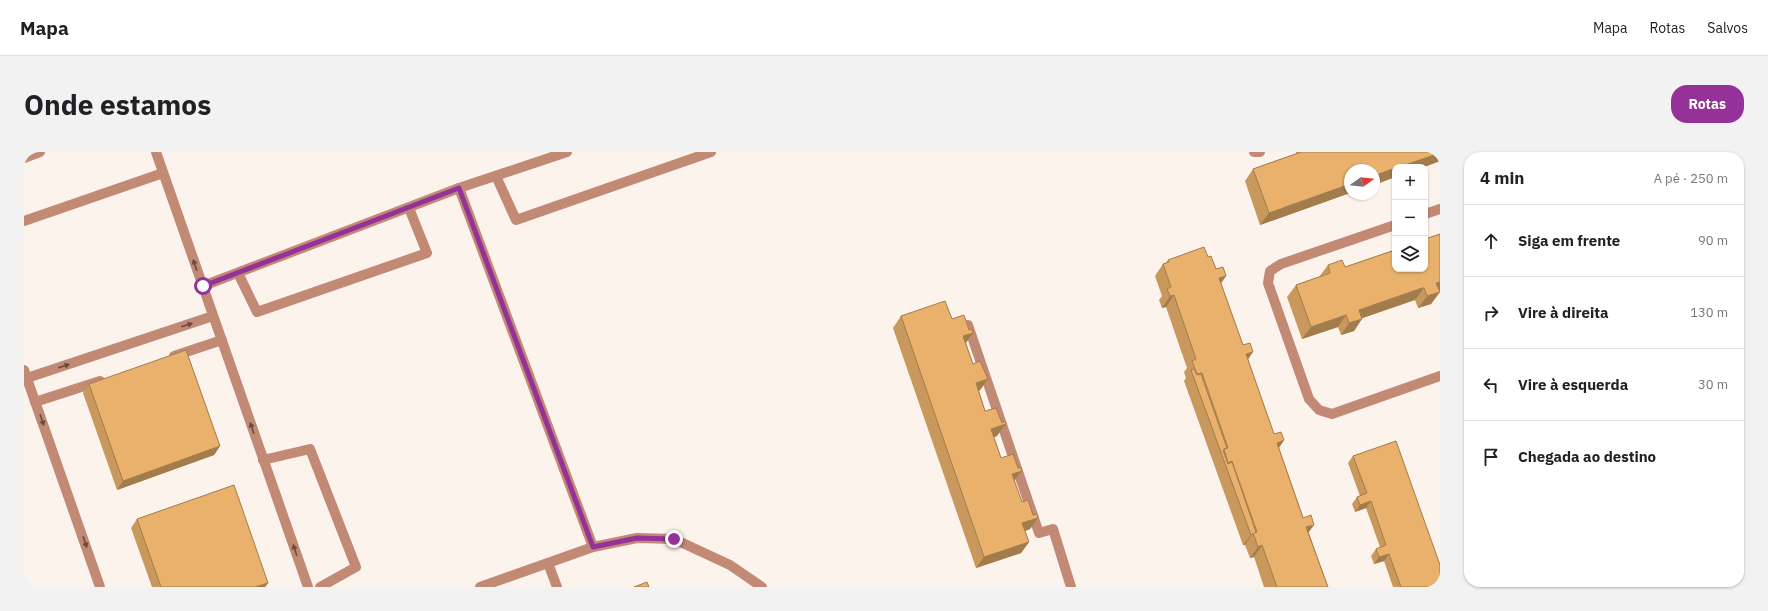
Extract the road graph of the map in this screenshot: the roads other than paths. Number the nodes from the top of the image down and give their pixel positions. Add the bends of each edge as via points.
1 (40, 152) edge
2 (156, 152) edge
3 (567, 152) edge
4 (711, 152) edge
5 (1254, 152) edge
6 (1260, 152) edge
7 (24, 158) edge
8 (163, 173) junction
9 (496, 176) junction
10 (459, 188) junction
11 (409, 208) junction
12 (1440, 209) edge
13 (1428, 213) edge
14 (24, 221) edge
15 (1392, 226) edge
16 (238, 273) junction
17 (203, 286) junction
18 (213, 316) junction
19 (968, 325) edge
20 (222, 340) junction
21 (162, 360) edge
22 (25, 374) edge
23 (1440, 376) edge
24 (110, 378) edge
25 (36, 402) junction
26 (263, 460) junction
27 (593, 547) junction
28 (548, 563) junction
29 (100, 587) edge
30 (308, 587) edge
31 (320, 587) edge
32 (480, 587) edge
33 (557, 587) edge
34 (762, 587) edge
35 (1071, 587) edge

1 - 7 street
2 - 8 street
3 - 9 street
4 - 9 street via 516,220
5 - 6 street
8 - 14 street
17 -> 8 street
9 - 10 street
10 - 11 street
10 - 27 street
11 - 16 street
11 - 16 street via 427,253 257,312
12 - 13 street
15 - 23 street via 1281,264 1270,271 1268,283 1309,399 1319,410 1332,414
16 - 17 street
17 - 18 street
18 - 20 street
22 -> 18 street
19 - 35 street via 1039,533 1053,529
20 - 21 street
26 -> 20 street
22 - 25 street
24 - 25 street
25 -> 29 street
30 -> 26 street
26 - 31 street via 310,449 356,567
27 - 28 street
27 - 34 street via 637,538 674,539 730,565
28 - 32 street
28 - 33 street

